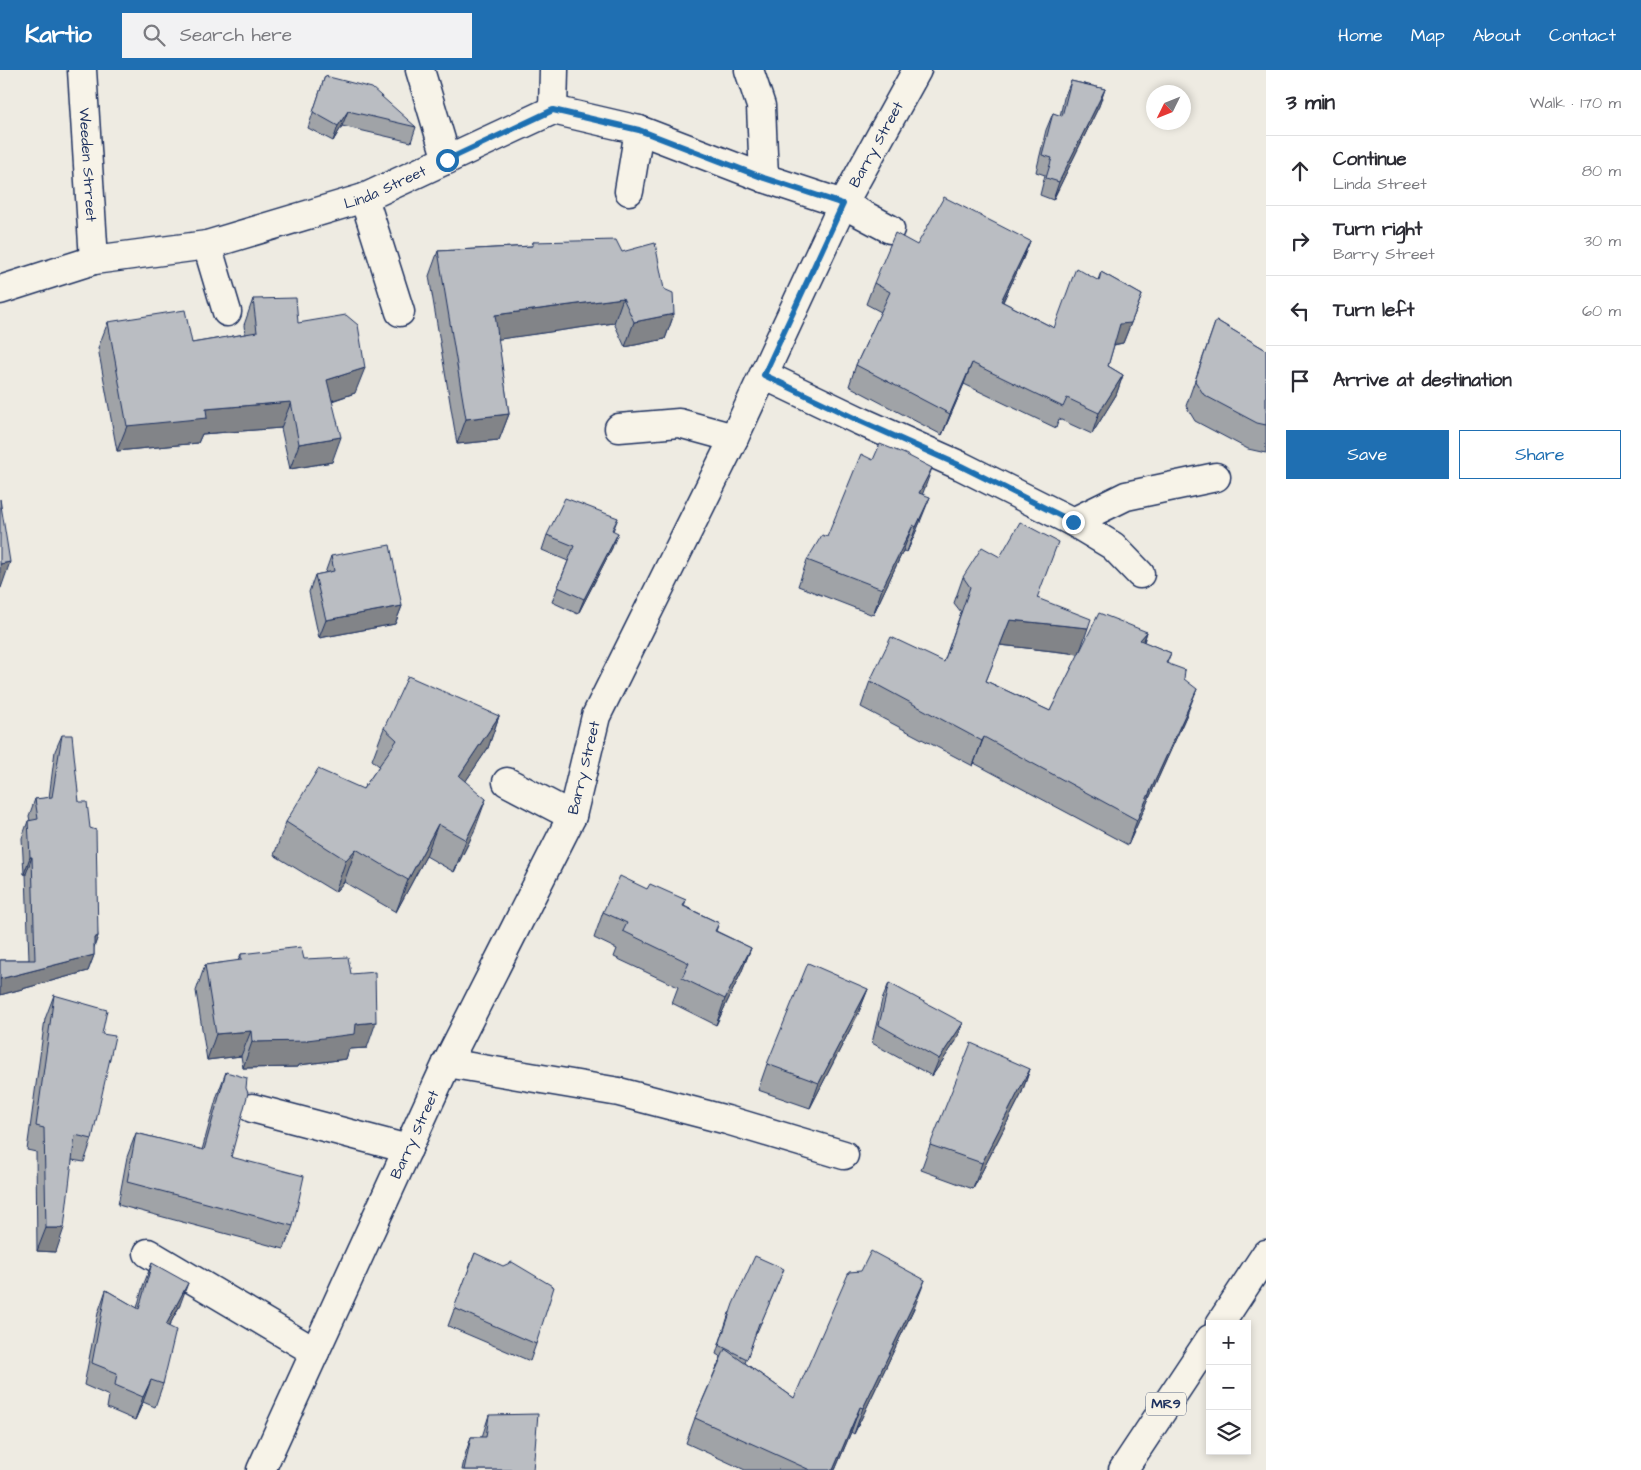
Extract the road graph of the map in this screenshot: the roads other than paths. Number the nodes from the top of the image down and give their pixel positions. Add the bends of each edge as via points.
1 (82, 70) edge
2 (420, 70) edge
3 (554, 70) edge
4 (749, 70) edge
5 (917, 70) edge
6 (553, 110) junction
7 (639, 130) junction
8 (447, 160) junction
9 (764, 178) junction
10 (629, 191) dead end
11 (364, 198) junction
12 (843, 204) junction
13 (890, 229) dead end
14 (207, 245) junction
15 (94, 260) junction
16 (0, 290) edge
17 (227, 312) dead end
18 (400, 312) dead end
19 (764, 375) junction
20 (619, 428) dead end
21 (734, 438) junction
22 (1216, 477) dead end
23 (1073, 522) junction
24 (1140, 574) dead end
25 (506, 782) dead end
26 (572, 816) junction
27 (447, 1063) junction
28 (252, 1108) dead end
29 (408, 1149) junction
30 (844, 1154) dead end
31 (148, 1253) dead end
32 (1266, 1254) edge
33 (1223, 1320) edge
34 (1206, 1345) edge
35 (315, 1352) junction
36 (261, 1470) edge
37 (1123, 1470) edge

1 - 15 street, Weeden Strreet
2 - 8 street
3 - 6 street
4 - 9 street via 761,106
5 - 12 street, Barry Street
6 - 7 street
6 - 8 street, Linda Street
7 - 9 street
7 - 10 street
8 - 11 street, Linda Street
9 - 12 street
11 - 14 street, Linda Street
11 - 18 street
12 - 13 street
12 - 19 street, Barry Street
14 - 15 street, Linda Street
14 - 17 street
15 - 16 street, Linda Street
19 - 21 street, Barry Street
19 - 23 street
20 - 21 street via 679,423
21 - 26 street, Barry Street via 596,716
22 - 23 street via 1126,496
23 - 24 street via 1113,546
25 - 26 street
26 - 27 street, Barry Street
27 - 29 street, Barry Street
27 - 30 street via 619,1092
28 - 29 street
29 - 35 street, Barry Street
31 - 35 street
32 - 33 street
34 - 37 street, MR9
35 - 36 street, Barry Street

